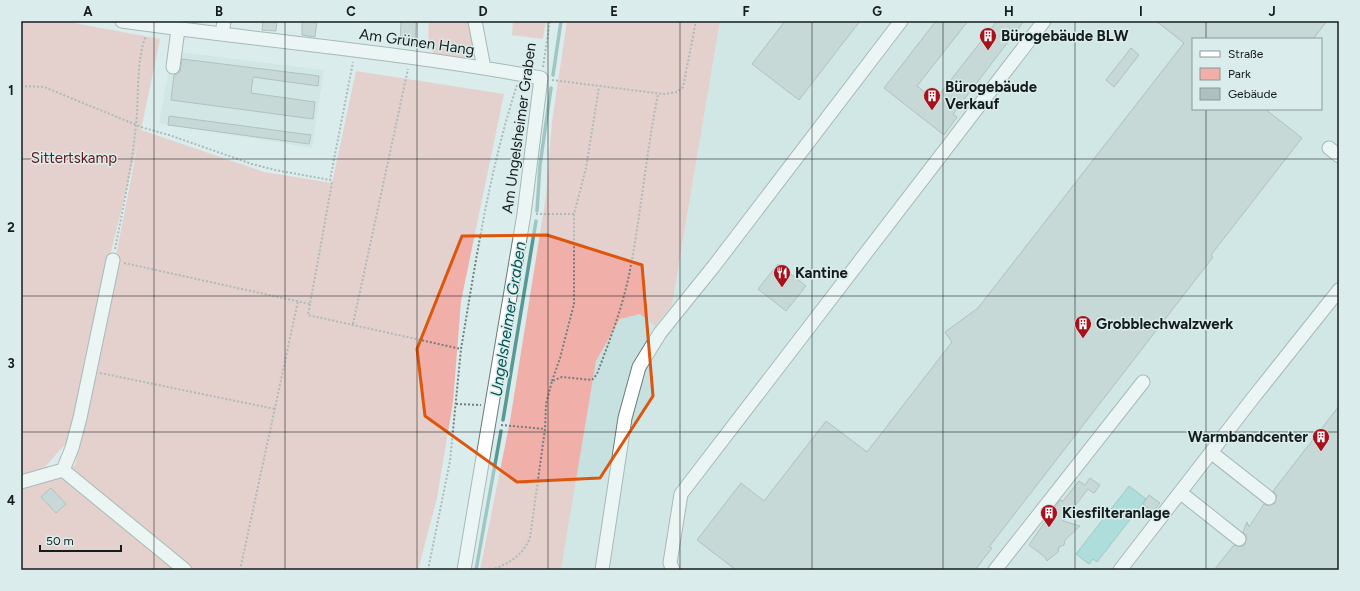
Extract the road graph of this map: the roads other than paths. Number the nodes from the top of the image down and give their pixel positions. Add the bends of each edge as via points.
1 (122, 21) edge
2 (224, 21) edge
3 (475, 21) edge
4 (901, 21) edge
5 (1044, 21) edge
6 (152, 23) edge
7 (178, 29) junction
8 (222, 34) junction
9 (173, 67) dead end
10 (484, 68) junction
11 (541, 78) joint
12 (113, 260) road end
13 (1339, 290) edge
14 (1143, 382) dead end
15 (1212, 453) junction
16 (63, 470) junction
17 (21, 482) edge
18 (1181, 493) junction
19 (1269, 498) dead end
20 (1239, 539) dead end
21 (185, 570) edge
22 (464, 570) edge
23 (602, 570) edge
24 (673, 570) edge
25 (994, 570) edge
26 (1120, 570) edge

1 - 6 street, Am Grünen Hang
2 - 8 street
3 - 10 street
4 - 23 street via 660,333 639,367 625,418
5 - 24 street via 681,494 670,563
6 - 7 street, Am Grünen Hang
7 - 8 street, Am Grünen Hang
7 - 9 street
8 - 10 street, Am Grünen Hang
10 - 11 street, Am Grünen Hang
11 - 22 street, Am Ungelsheimer Graben via 524,214
12 - 16 street via 72,448
13 - 15 street
14 - 25 street
15 - 18 street
15 - 19 street
16 - 17 street
16 - 21 street
18 - 20 street
18 - 26 street

